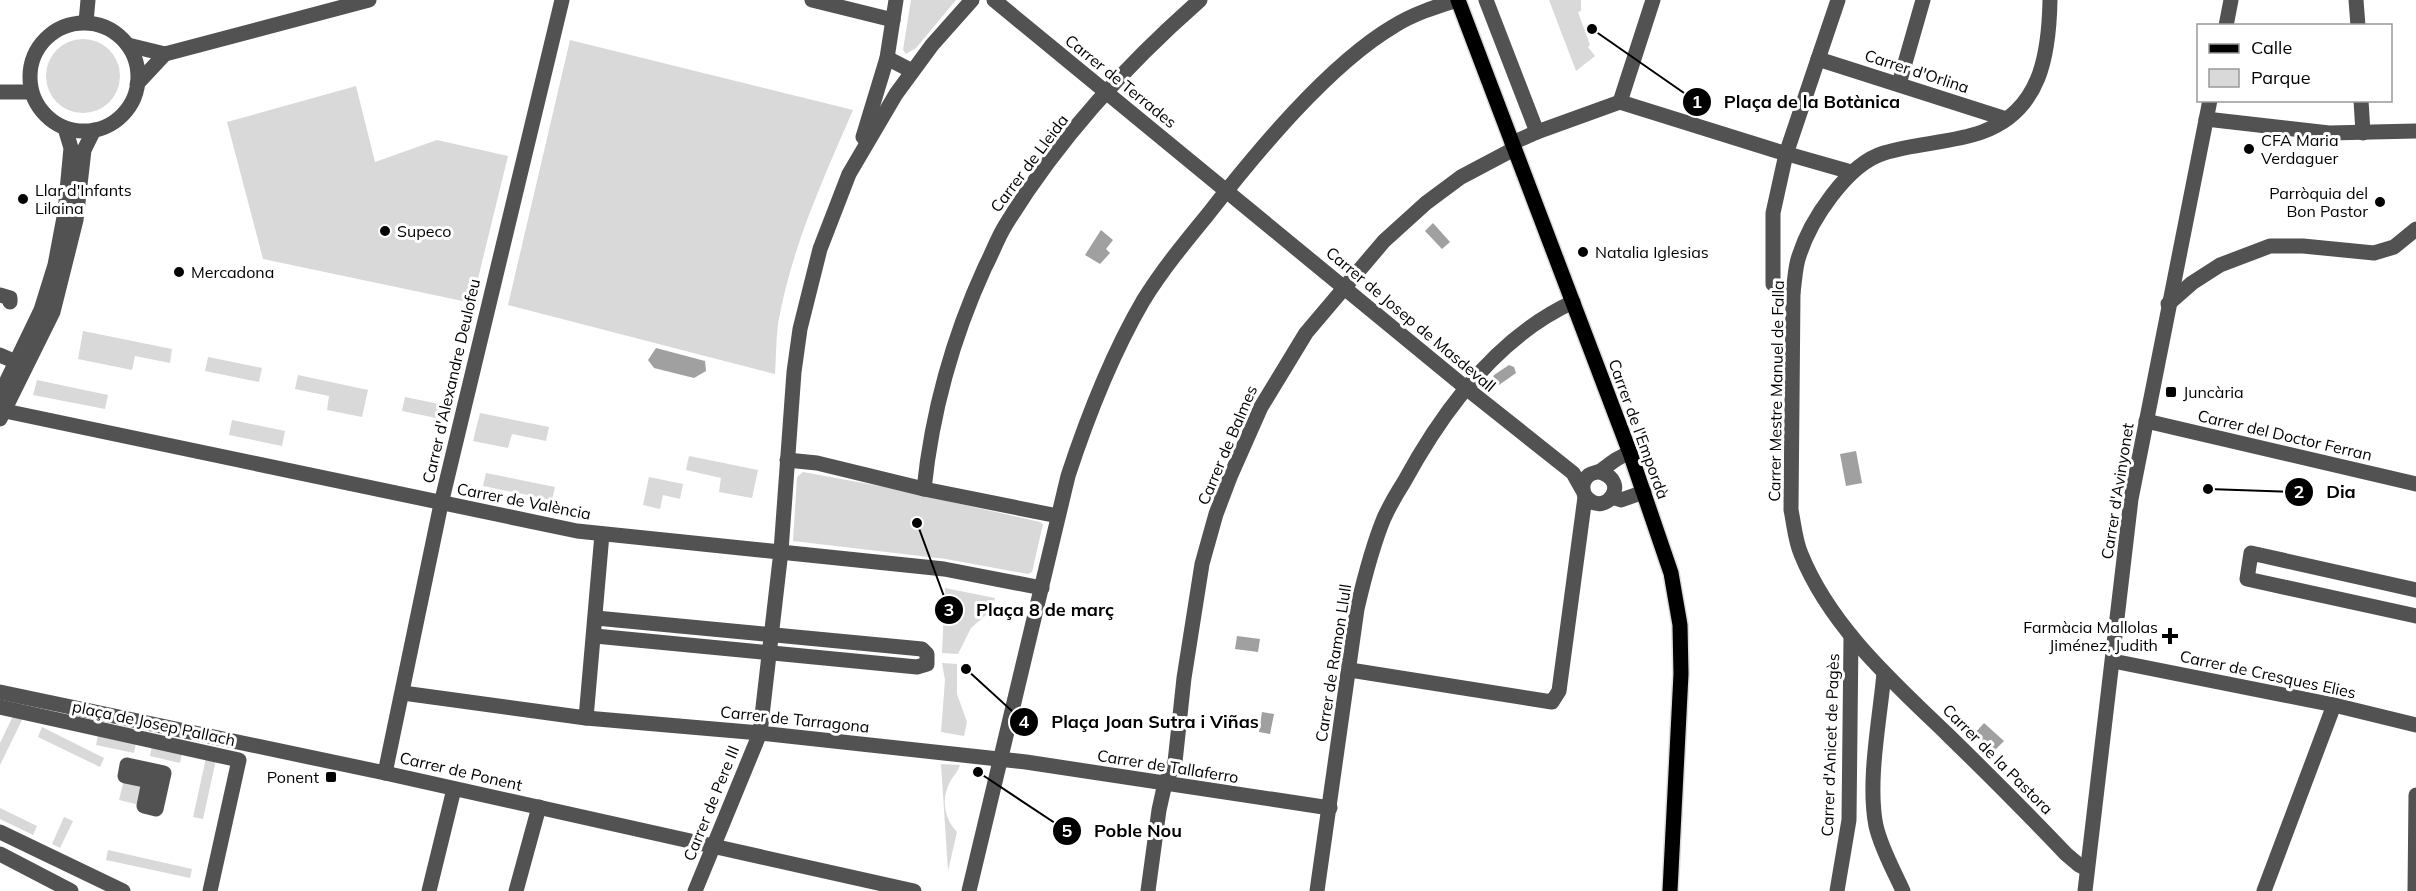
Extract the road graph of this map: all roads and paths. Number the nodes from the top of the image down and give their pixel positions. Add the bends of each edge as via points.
1 (88, 0) edge
2 (369, 0) edge
3 (562, 0) edge
4 (812, 0) edge
5 (896, 0) edge
6 (972, 0) edge
7 (994, 0) edge
8 (1200, 0) edge
9 (1457, 0) edge
10 (1486, 0) edge
11 (1653, 0) edge
12 (1838, 0) edge
13 (1923, 0) edge
14 (2050, 0) edge
15 (2231, 0) edge
16 (2356, 0) edge
17 (1434, 3) edge
18 (893, 20) junction
19 (87, 22) junction
20 (2226, 24) edge
21 (2358, 24) edge
22 (128, 45) junction
23 (165, 54) junction
24 (886, 58) junction
25 (1818, 59) junction
26 (912, 71) junction
27 (138, 84) junction
28 (1899, 84) junction
29 (0, 92) edge
30 (31, 92) junction
31 (1107, 93) junction
32 (1620, 102) junction
33 (2210, 102) edge
34 (2361, 102) edge
35 (2006, 119) junction
36 (2206, 119) junction
37 (65, 128) junction
38 (94, 130) junction
39 (2416, 131) edge
40 (1537, 132) junction
41 (2362, 133) junction
42 (1513, 146) junction
43 (1786, 154) junction
44 (1851, 172) junction
45 (849, 174) junction
46 (1227, 190) junction
47 (2416, 229) edge
48 (1344, 286) junction
49 (1793, 292) junction
50 (1573, 302) junction
51 (2168, 304) junction
52 (0, 355) edge
53 (16, 362) junction
54 (1466, 388) junction
55 (0, 395) edge
56 (2, 415) edge
57 (2146, 421) junction
58 (1630, 453) junction
59 (787, 460) junction
60 (1573, 473) junction
61 (1595, 473) junction
62 (2416, 484) edge
63 (924, 489) junction
64 (1644, 492) junction
65 (1586, 496) junction
66 (1612, 497) junction
67 (441, 504) junction
68 (1058, 516) junction
69 (602, 534) junction
70 (781, 551) junction
71 (1042, 588) junction
72 (2416, 590) edge
73 (2416, 616) edge
74 (596, 618) junction
75 (595, 636) junction
76 (772, 636) junction
77 (1851, 636) junction
78 (770, 653) junction
79 (2113, 661) junction
80 (1350, 670) junction
81 (1884, 673) junction
82 (0, 692) edge
83 (403, 693) junction
84 (2334, 705) junction
85 (0, 707) edge
86 (586, 718) junction
87 (2416, 725) edge
88 (760, 733) junction
89 (1000, 760) junction
90 (385, 772) junction
91 (1165, 783) junction
92 (454, 789) junction
93 (2416, 795) edge
94 (539, 807) junction
95 (1330, 808) junction
96 (0, 832) edge
97 (713, 846) junction
98 (0, 854) edge
99 (2088, 869) junction
100 (868, 886) edge
101 (62, 889) edge
102 (123, 891) edge
103 (210, 891) edge
104 (429, 891) edge
105 (516, 891) edge
106 (695, 891) edge
107 (914, 891) edge
108 (969, 891) edge
109 (1148, 891) edge
110 (1317, 891) edge
111 (1670, 891) edge
112 (1837, 891) edge
113 (1903, 891) edge
114 (2085, 891) edge
115 (2264, 891) edge
116 (2415, 891) edge

1 - 19 street
2 - 23 street
3 - 67 street, Carrer d'Alexandre Deulofeu
4 - 18 street
5 - 18 street
6 - 26 street
7 - 31 street, Carrer de Terrades
8 - 31 street, Carrer de Lleida
9 - 17 street
9 - 42 main road, Carrer de l'Empordà
10 - 40 street
11 - 32 street
12 - 25 street
13 - 28 street
14 - 35 street, Carrer Mestre Manuel de Falla via 2043,69 2030,97
15 - 20 street
16 - 21 street
17 - 46 street via 1359,51 1321,86
18 - 24 street
19 - 22 street via 110,29
19 - 30 street via 66,25 48,35 35,51 30,71
22 - 23 street
22 - 27 street via 136,61
23 - 27 street
24 - 26 street
24 - 45 street
25 - 28 street, Carrer d'Orlina
25 - 43 street
26 - 45 street
27 - 38 street via 121,117
28 - 35 street, Carrer d'Orlina
29 - 30 street
30 - 37 street via 50,120
31 - 46 street, Carrer de Terrades
31 - 63 street, Carrer de Lleida via 1047,164 1004,228 968,305 942,385
32 - 40 street, Carrer de Balmes
32 - 43 street
33 - 36 street, Carrer d'Avinyonet
34 - 41 street
35 - 44 street, Carrer Mestre Manuel de Falla via 1983,132 1882,153
36 - 41 street
36 - 51 street, Carrer d'Avinyonet
37 - 38 street
37 - 53 street via 71,148 55,265 41,310
38 - 56 street via 84,150 76,220 53,312
39 - 41 street
40 - 42 street, Carrer de Balmes
42 - 48 street, Carrer de Balmes via 1426,203 1384,241
42 - 50 main road, Carrer de l'Empordà
43 - 44 street
43 - 49 street via 1773,213 1773,284
44 - 49 street, Carrer Mestre Manuel de Falla via 1813,223 1798,257
45 - 59 street, Carrer de Pere III via 820,249 800,329
46 - 48 street, Carrer de Josep de Masdevall
46 - 68 street via 1144,299 1115,353 1087,417
47 - 51 street via 2394,247 2374,253 2270,246 2220,265
48 - 54 street, Carrer de Josep de Masdevall
48 - 91 street, Carrer de Balmes via 1306,333 1272,386 1220,505 1202,564 1175,762
49 - 77 street, Carrer Mestre Manuel de Falla via 1791,510 1795,534 1808,569
50 - 54 street, Carrer de Ramon Llull via 1547,314
50 - 58 main road, Carrer de l'Empordà
51 - 57 street, Carrer d'Avinyonet
52 - 53 street
53 - 55 street
54 - 60 street, Carrer de Josep de Masdevall
54 - 80 street, Carrer de Ramon Llull via 1415,461 1385,517 1357,609
56 - 67 street, Carrer de València
57 - 62 street, Carrer del Doctor Ferran
57 - 79 street, Carrer d'Avinyonet via 2132,499
58 - 61 street via 1615,458
58 - 64 main road, Carrer de l'Empordà
59 - 63 street via 817,463
59 - 70 street, Carrer de Pere III
60 - 61 street
60 - 65 street
61 - 65 street via 1585,480
61 - 66 street via 1608,474 1613,481
63 - 68 street
64 - 66 street via 1621,500
64 - 111 main road, Carrer de l'Empordà via 1671,573 1680,624
65 - 66 street via 1599,504
65 - 80 street via 1559,691 1552,702
67 - 69 street, Carrer de València
67 - 83 street, Carrer d'Alexandre Deulofeu
68 - 71 street
69 - 70 street, Carrer de València
69 - 74 street
70 - 71 street, Carrer de València via 944,569
70 - 76 street, Carrer de Pere III
71 - 89 street
72 - 73 street via 2251,553 2247,579
74 - 75 street
74 - 76 street
75 - 78 street
75 - 86 street
76 - 78 street, Carrer de Pere III
76 - 78 street via 922,649 927,654 927,664 917,667
77 - 81 street, Carrer Mestre Manuel de Falla
77 - 112 street, Carrer d'Anicet de Pagès via 1849,820
78 - 88 street, Carrer de Pere III
79 - 84 street, Carrer de Cresques Elies
79 - 99 street, Carrer d'Avinyonet
80 - 95 street, Carrer de Ramon Llull
81 - 99 street, Carrer de la Pastora via 2066,854
81 - 113 street via 1873,808 1877,829
82 - 90 street, Carrer de Ponent
83 - 86 street, Carrer de Tarragona
83 - 90 street, Carrer d'Alexandre Deulofeu
84 - 87 street, Carrer de Cresques Elies
84 - 115 street
85 - 103 street, plaça de Josep Pallach via 239,760
86 - 88 street, Carrer de Tarragona
88 - 89 street, Carrer de Tarragona
88 - 97 street, Carrer de Pere III
89 - 91 street, Carrer de Tallaferro
89 - 108 street
90 - 92 street, Carrer de Ponent
91 - 95 street, Carrer de Tallaferro
91 - 109 street, Carrer de Balmes
92 - 94 street, Carrer de Ponent
92 - 104 street
93 - 116 street
94 - 97 street, Carrer de Ponent
94 - 105 street
95 - 110 street, Carrer de Ramon Llull
96 - 102 street
97 - 100 street, Carrer de Ponent
97 - 106 street, Carrer de Pere III
98 - 101 street
99 - 114 street, Carrer d'Avinyonet
100 - 107 street, Carrer de Ponent

